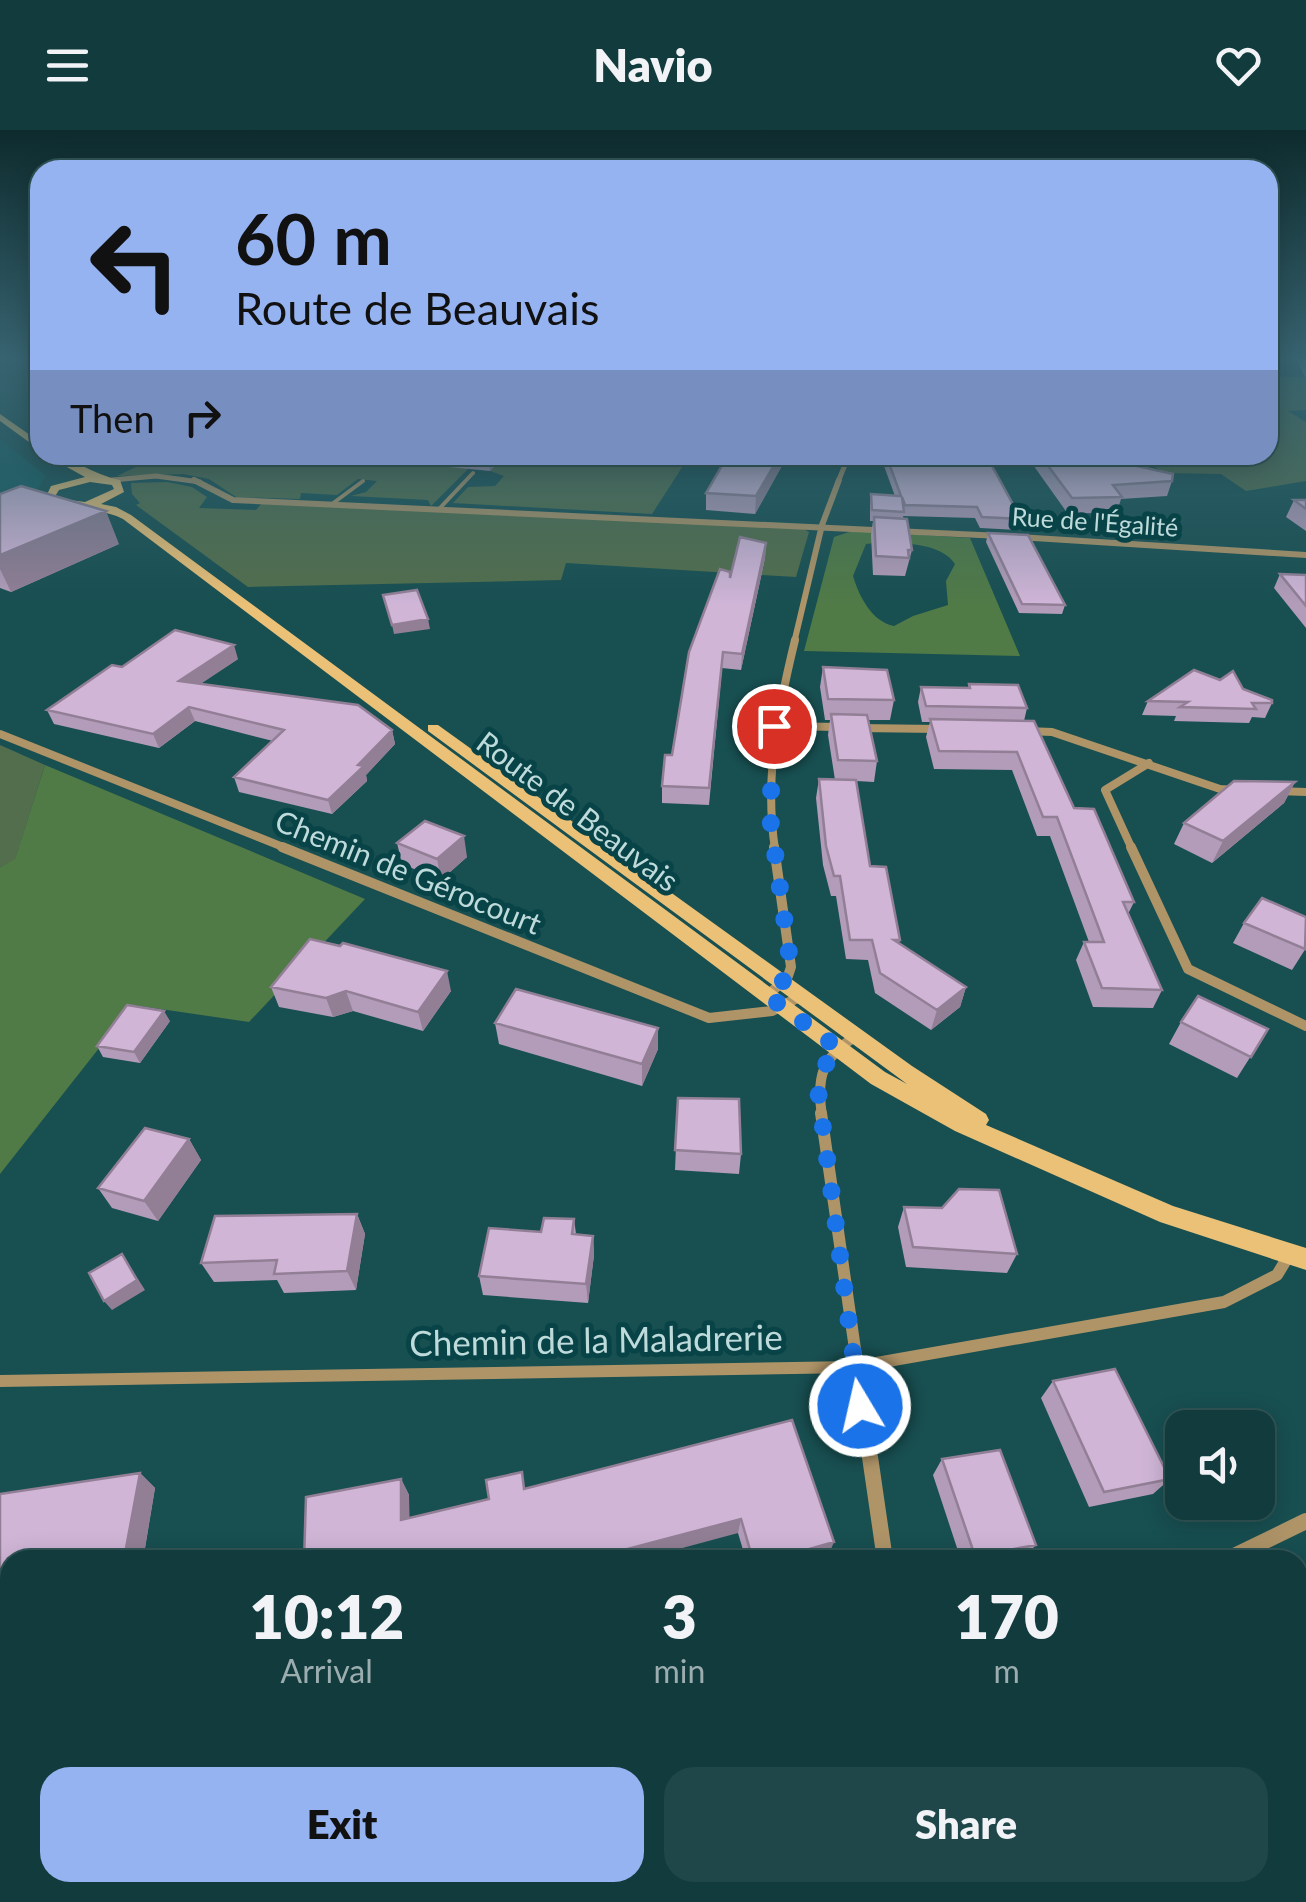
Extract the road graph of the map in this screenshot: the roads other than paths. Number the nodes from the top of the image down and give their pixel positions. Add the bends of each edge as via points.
1 (59, 465) edge
2 (69, 465) edge
3 (844, 465) edge
4 (473, 473) dead end
5 (96, 479) junction
6 (364, 481) dead end
7 (115, 486) junction
8 (53, 489) junction
9 (36, 496) edge
10 (81, 504) junction
11 (332, 504) junction
12 (62, 505) junction
13 (42, 506) edge
14 (438, 510) junction
15 (822, 524) junction
16 (1306, 555) edge
17 (774, 726) junction
18 (950, 730) edge
19 (1010, 731) edge
20 (0, 734) edge
21 (1148, 763) junction
22 (1254, 790) edge
23 (1272, 791) edge
24 (1306, 792) edge
25 (782, 982) junction
26 (801, 996) junction
27 (775, 1001) junction
28 (1306, 1026) edge
29 (856, 1036) junction
30 (838, 1048) junction
31 (1043, 1161) junction
32 (1298, 1257) edge
33 (854, 1367) junction
34 (0, 1381) edge
35 (1306, 1521) edge
36 (883, 1550) edge
37 (1247, 1550) edge

1 - 8 main road
2 - 5 main road
3 - 15 street
4 - 14 lane
5 - 7 main road
5 - 8 main road
6 - 11 lane
7 - 10 main road
7 - 11 street, Rue de l'Égalité via 173,477 206,483 226,498
7 - 25 main road, Route de Beauvais via 172,538
8 - 9 street
8 - 12 main road via 48,499
10 - 12 main road
10 - 27 main road, Route de Beauvais via 126,517
11 - 14 street, Rue de l'Égalité
12 - 13 street
14 - 15 street, Rue de l'Égalité
15 - 16 street, Rue de l'Égalité
15 - 17 street
17 - 18 street
17 - 25 street via 770,817 791,949
19 - 21 street via 1052,732
20 - 27 street, Chemin de Gérocourt via 708,1018
21 - 22 street via 1220,789
21 - 28 street via 1105,790 1188,969
23 - 24 street
25 - 26 main road, Route de Beauvais
25 - 27 street
26 - 27 street, Chemin de Gérocourt
26 - 29 main road, Route de Beauvais
27 - 30 main road, Route de Beauvais
29 - 30 street
29 - 31 main road, Route de Beauvais
30 - 31 main road, Route de Beauvais via 916,1100
30 - 33 street via 830,1052 818,1090
31 - 32 main road, Route de Beauvais via 1168,1215
32 - 33 street, Chemin de la Maladrerie via 1224,1302
33 - 34 street, Chemin de la Maladrerie
33 - 36 street
35 - 37 street

